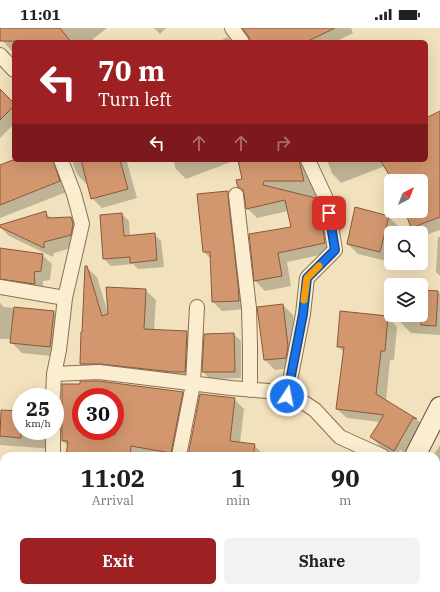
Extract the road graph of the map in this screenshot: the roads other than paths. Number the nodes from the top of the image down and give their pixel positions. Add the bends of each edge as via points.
1 (232, 28) edge
2 (241, 40) edge
3 (0, 55) edge
4 (12, 68) edge
5 (62, 162) edge
6 (309, 162) edge
7 (236, 195) dead end
8 (0, 287) edge
9 (65, 298) junction
10 (197, 307) dead end
11 (54, 374) junction
12 (193, 384) junction
13 (53, 388) edge
14 (250, 390) junction
15 (287, 396) junction
16 (440, 407) edge
17 (53, 440) edge
18 (53, 452) edge
19 (180, 452) edge
20 (373, 452) edge
21 (417, 452) edge

1 - 2 street
3 - 4 street
5 - 9 street via 82,224
6 - 15 street via 327,201 335,250 307,278 303,314
7 - 14 street via 249,308
8 - 9 street
9 - 11 street
10 - 12 street
11 - 12 street via 99,372
11 - 13 street
12 - 14 street
12 - 19 street
14 - 15 street
15 - 20 street via 296,398 315,410 340,437
16 - 21 street
17 - 18 street

